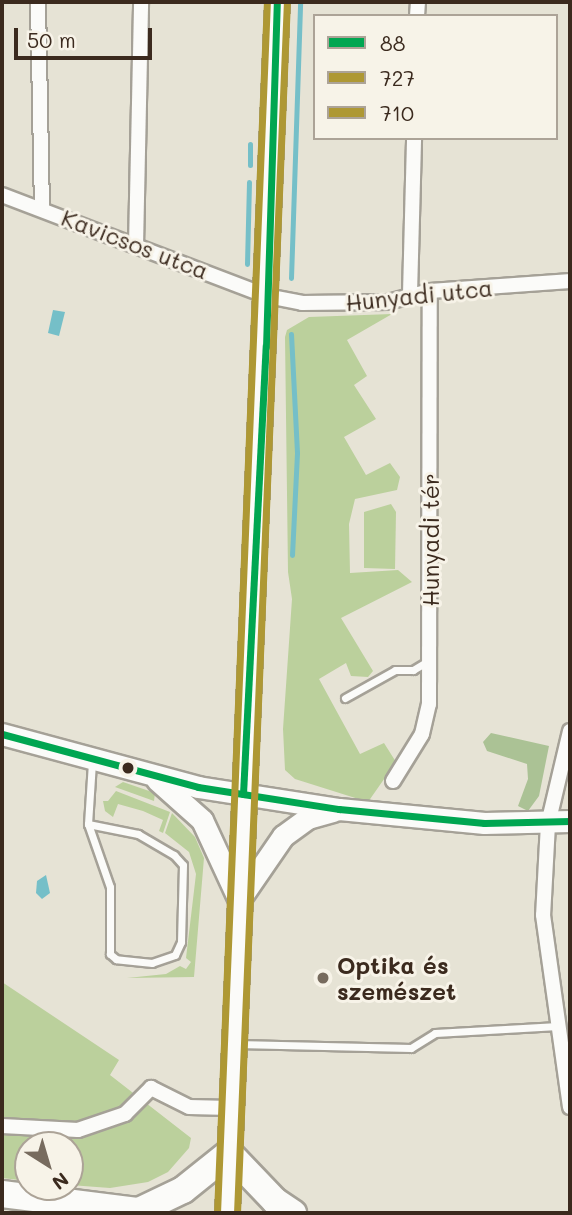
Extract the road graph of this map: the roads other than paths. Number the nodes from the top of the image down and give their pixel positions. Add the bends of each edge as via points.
1 (38, 2) edge
2 (141, 2) edge
3 (277, 2) edge
4 (414, 140) edge
5 (2, 195) edge
6 (42, 208) junction
7 (136, 246) junction
8 (570, 281) edge
9 (429, 291) junction
10 (410, 295) junction
11 (267, 296) junction
12 (429, 661) junction
13 (345, 698) dead end
14 (570, 731) edge
15 (2, 733) edge
16 (93, 758) junction
17 (150, 774) junction
18 (393, 781) dead end
19 (243, 794) junction
20 (339, 809) junction
21 (570, 821) edge
22 (88, 824) junction
23 (548, 824) junction
24 (239, 900) junction
25 (558, 1026) junction
26 (233, 1044) junction
27 (570, 1107) edge
28 (231, 1108) junction
29 (2, 1126) edge
30 (229, 1153) junction
31 (2, 1194) edge
32 (148, 1211) edge
33 (227, 1213) edge
34 (293, 1213) edge

1 - 6 street
2 - 7 street
3 - 11 main road
4 - 10 street
5 - 6 street, Kavicsos utca
6 - 7 street, Kavicsos utca
7 - 11 street, Kavicsos utca
8 - 9 street, Hunyadi utca
9 - 10 street, Hunyadi utca
9 - 12 street, Hunyadi tér
10 - 11 street, Hunyadi utca via 367,304 302,303
11 - 19 main road
12 - 13 lane via 413,670 395,670
12 - 18 street, Hunyadi tér via 429,704 422,734
14 - 23 street
15 - 16 main road
16 - 17 main road
16 - 22 lane
17 - 19 main road
17 - 24 main road via 202,820
19 - 20 main road
19 - 24 main road
20 - 23 main road via 484,823
20 - 24 main road via 308,818 283,836
21 - 23 main road
22 - 22 lane via 110,887 110,954 116,959 152,963 175,955 181,942 183,865 138,834
23 - 25 street via 543,915
24 - 26 main road
25 - 26 lane via 435,1033 411,1048
25 - 27 street
26 - 28 main road
28 - 29 street via 189,1107 151,1088 125,1114 78,1130
28 - 30 main road
30 - 32 highway
30 - 33 main road
30 - 34 highway via 275,1201
31 - 32 highway

